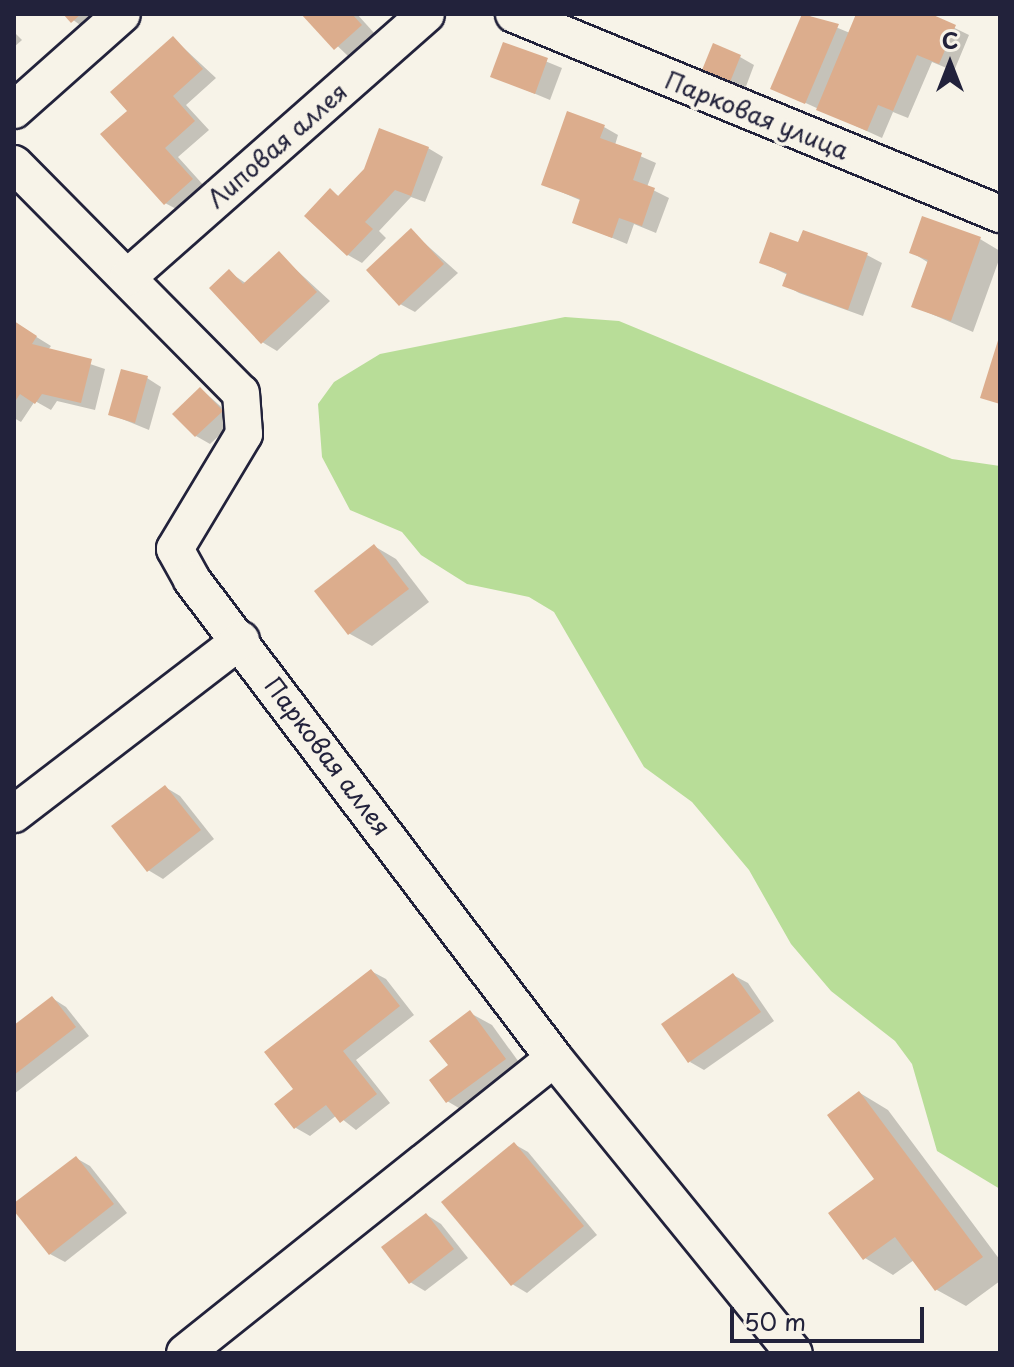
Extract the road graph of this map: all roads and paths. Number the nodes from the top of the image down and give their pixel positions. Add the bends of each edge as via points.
1 (122, 14) edge
2 (426, 14) edge
3 (514, 14) edge
4 (14, 110) edge
5 (14, 164) edge
6 (1000, 214) edge
7 (128, 277) junction
8 (241, 640) junction
9 (14, 814) edge
10 (554, 1058) junction
11 (185, 1353) edge
12 (794, 1353) edge

1 - 4 street
2 - 7 street, Липовая аллея
3 - 6 street, Парковая улица
5 - 7 street, Парковая аллея
7 - 8 street, Парковая аллея via 241,393 244,434 175,549 192,580
8 - 9 street
8 - 10 street, Парковая аллея
10 - 11 street
10 - 12 street, Парковая аллея

